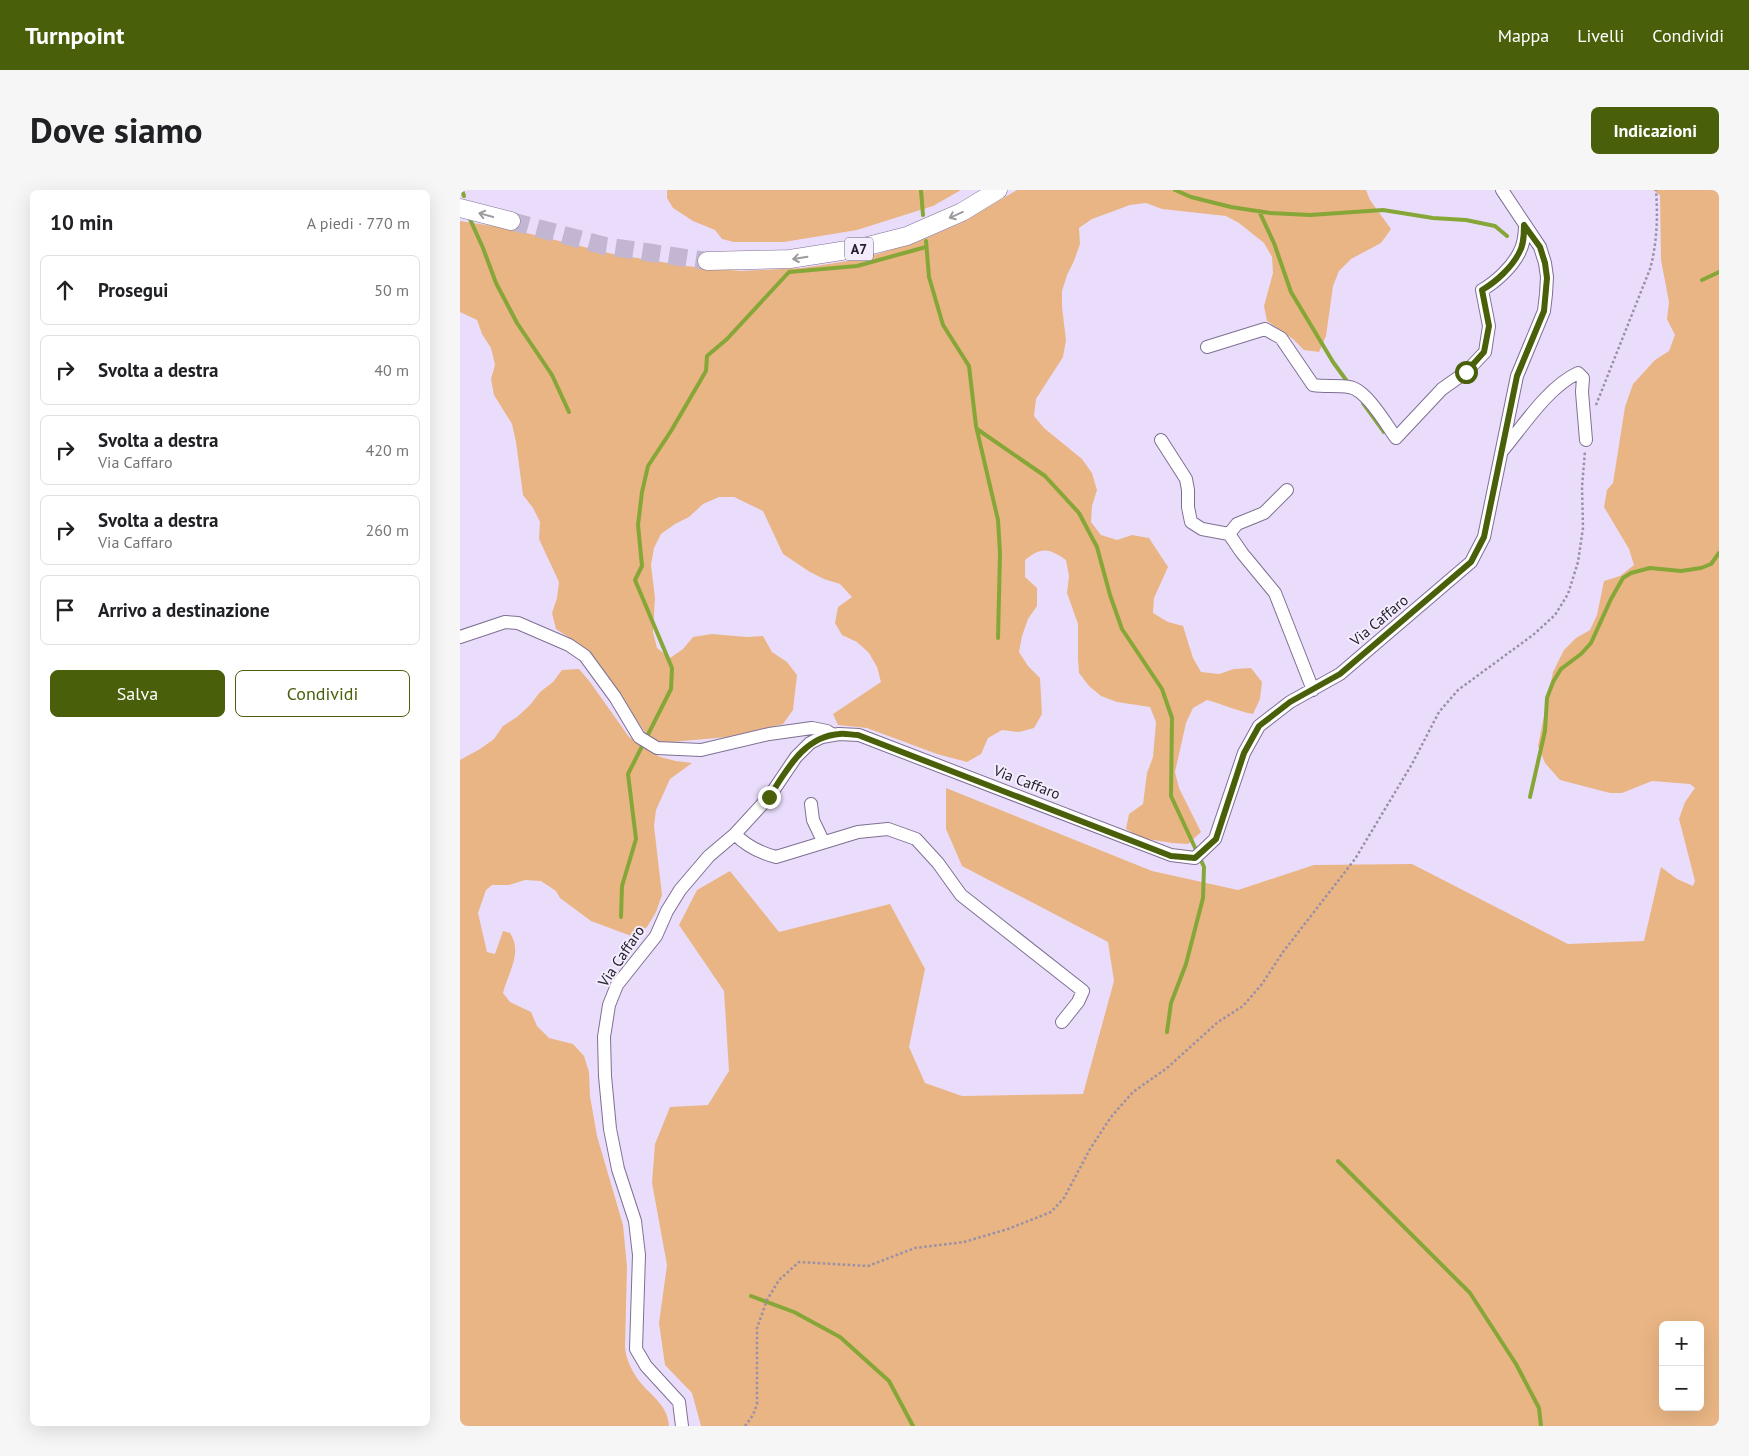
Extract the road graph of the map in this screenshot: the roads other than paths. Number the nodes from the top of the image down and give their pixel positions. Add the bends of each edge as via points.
1 (998, 190) edge
2 (1502, 190) edge
3 (460, 208) edge
4 (511, 221) tunnel mouth
5 (1524, 225) junction
6 (707, 261) tunnel mouth
7 (1207, 347) dead end
8 (1161, 440) dead end
9 (1586, 440) road end
10 (1501, 452) junction
11 (1287, 490) dead end
12 (1229, 534) junction
13 (460, 637) edge
14 (1313, 690) junction
15 (832, 735) junction
16 (811, 804) dead end
17 (735, 834) junction
18 (823, 841) junction
19 (1062, 1022) dead end
20 (682, 1426) edge

1 -> 6 highway, A7 via 962,212 914,232 860,248 790,259
2 - 5 street, Via Caffaro
4 -> 3 highway
5 - 7 street via 1519,253 1495,283 1482,290 1489,326 1484,352 1466,372 1442,389 1396,438 1366,397 1351,387 1313,385 1281,338 1265,329
5 - 10 street, Via Caffaro via 1540,247 1547,278 1546,294 1544,311 1517,376
8 - 12 street via 1186,479 1191,522 1202,529
9 - 10 street via 1583,378 1578,373 1540,404
10 - 14 street, Via Caffaro via 1484,537 1471,562 1340,674
11 - 12 street via 1264,513 1237,524
12 - 14 street via 1275,593
13 - 15 street via 505,622 518,623 569,645 585,656 639,737 657,748 701,750 812,728
14 - 15 street, Via Caffaro via 1290,702 1259,726 1244,753 1216,839 1195,858 1171,856 858,735
15 - 17 street, Via Caffaro via 810,744 796,757 769,797
16 - 18 street via 813,820
17 - 18 street via 748,846 776,857
17 - 20 street, Via Caffaro via 709,856 680,890 656,936 617,985 609,1006 604,1038 610,1129 618,1169 635,1222 639,1255 636,1348 646,1366 679,1402
18 - 19 street via 888,829 916,839 961,895 1083,991

